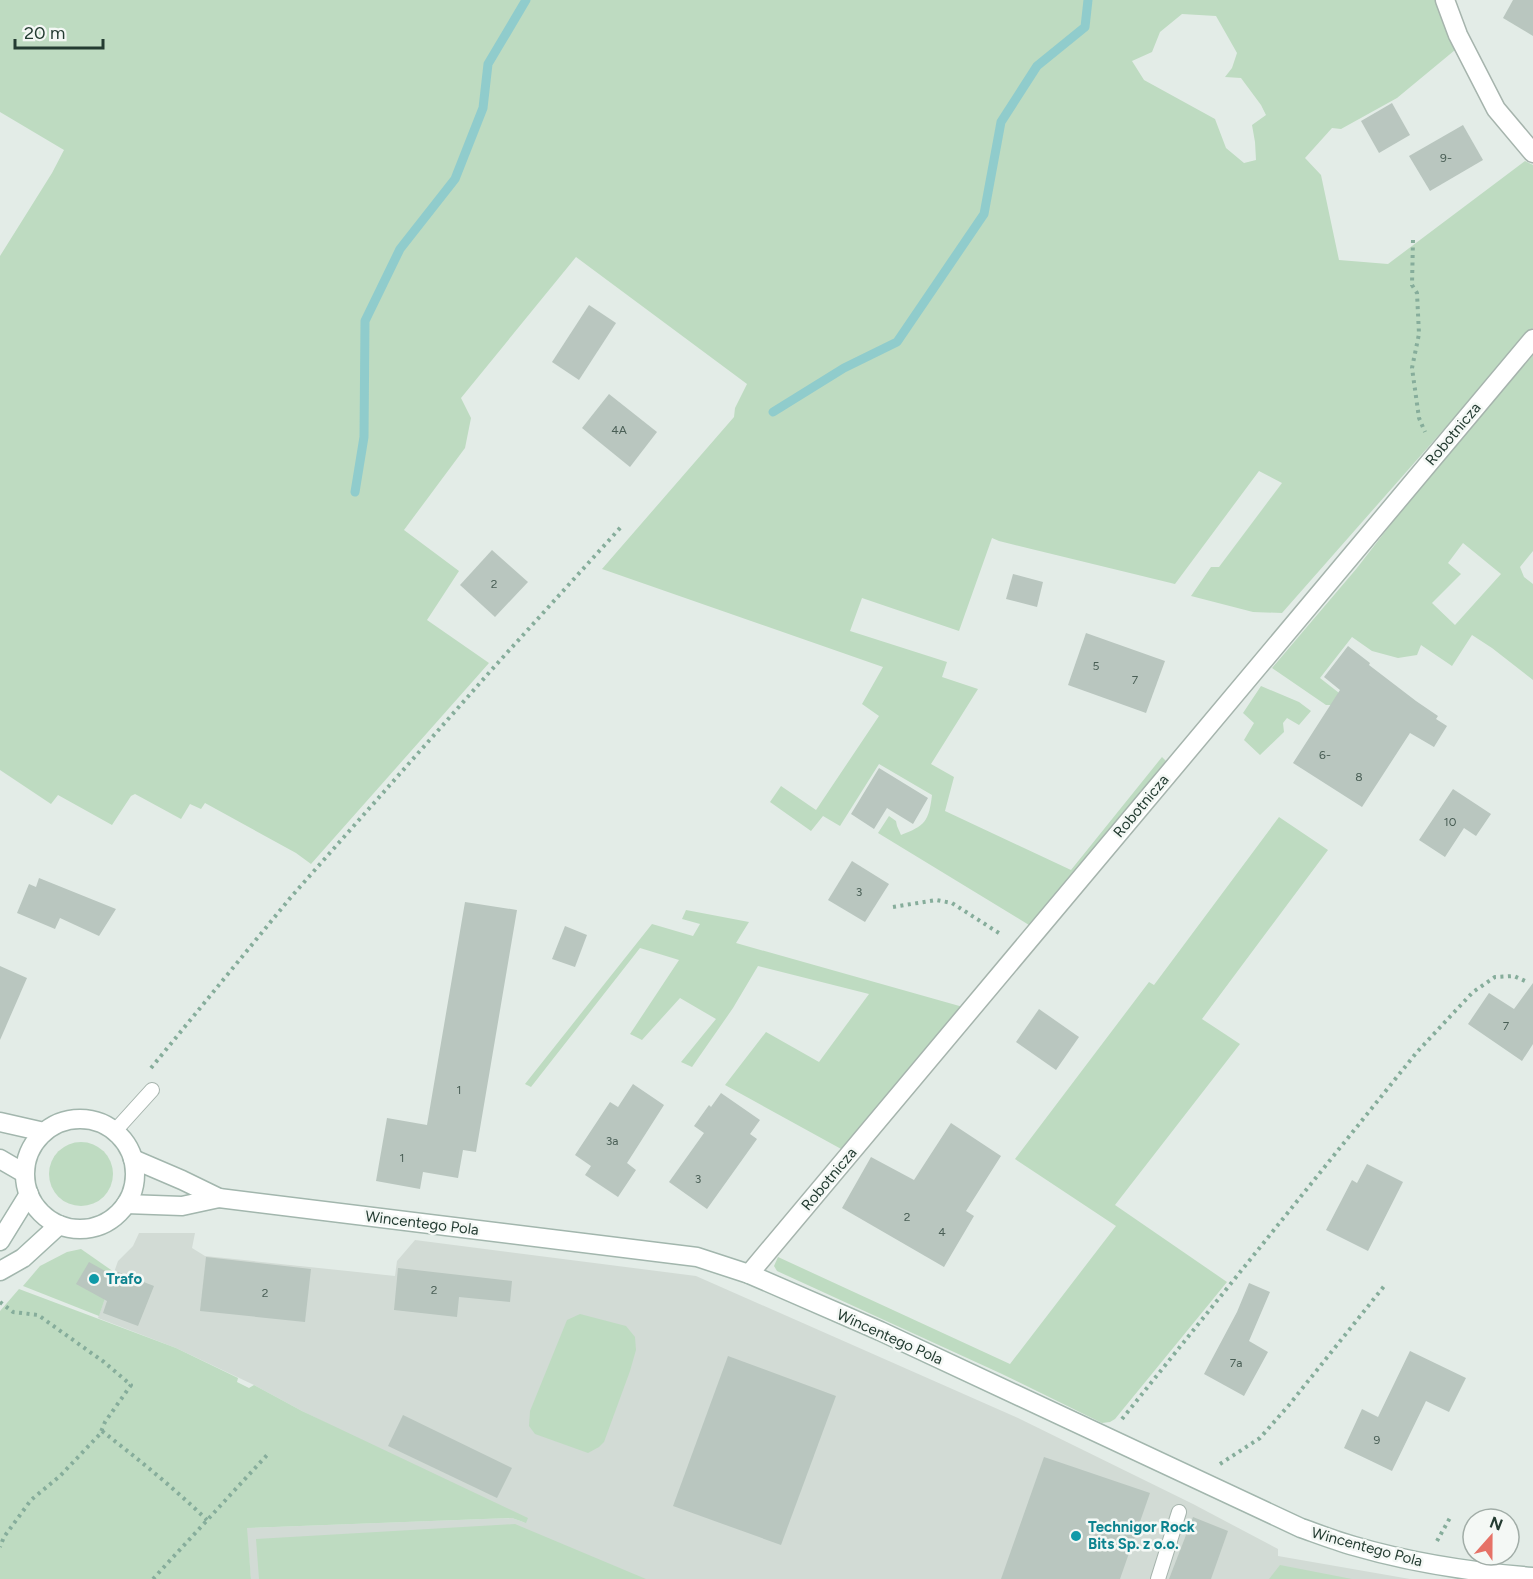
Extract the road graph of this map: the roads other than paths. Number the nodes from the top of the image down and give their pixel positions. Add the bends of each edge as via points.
1 (1445, 0) edge
2 (1533, 153) edge
3 (1533, 339) edge
4 (152, 1090) dead end
5 (0, 1122) edge
6 (114, 1131) junction
7 (44, 1132) junction
8 (0, 1159) edge
9 (133, 1159) junction
10 (24, 1173) junction
11 (29, 1194) junction
12 (219, 1198) junction
13 (126, 1204) junction
14 (59, 1225) junction
15 (0, 1241) edge
16 (0, 1271) edge
17 (749, 1274) junction
18 (1179, 1512) dead end
19 (1533, 1577) edge
20 (1158, 1579) edge

1 - 2 street via 1458,35 1496,109
3 - 17 street, Robotnicza via 1016,945
4 - 6 lane
5 - 7 street
6 - 7 street via 88,1119 73,1119
6 - 9 street
7 - 10 street via 33,1144
8 - 10 street
9 - 12 street, Wincentego Pola
9 - 13 street via 133,1190
10 - 11 street
11 - 14 street via 43,1215
11 - 15 street
12 - 13 street, Wincentego Pola via 182,1206
12 - 17 street, Wincentego Pola via 697,1257
13 - 14 street via 102,1225 71,1229
14 - 16 street via 23,1258
17 - 19 street, Wincentego Pola via 1301,1528 1414,1561
18 - 20 lane

